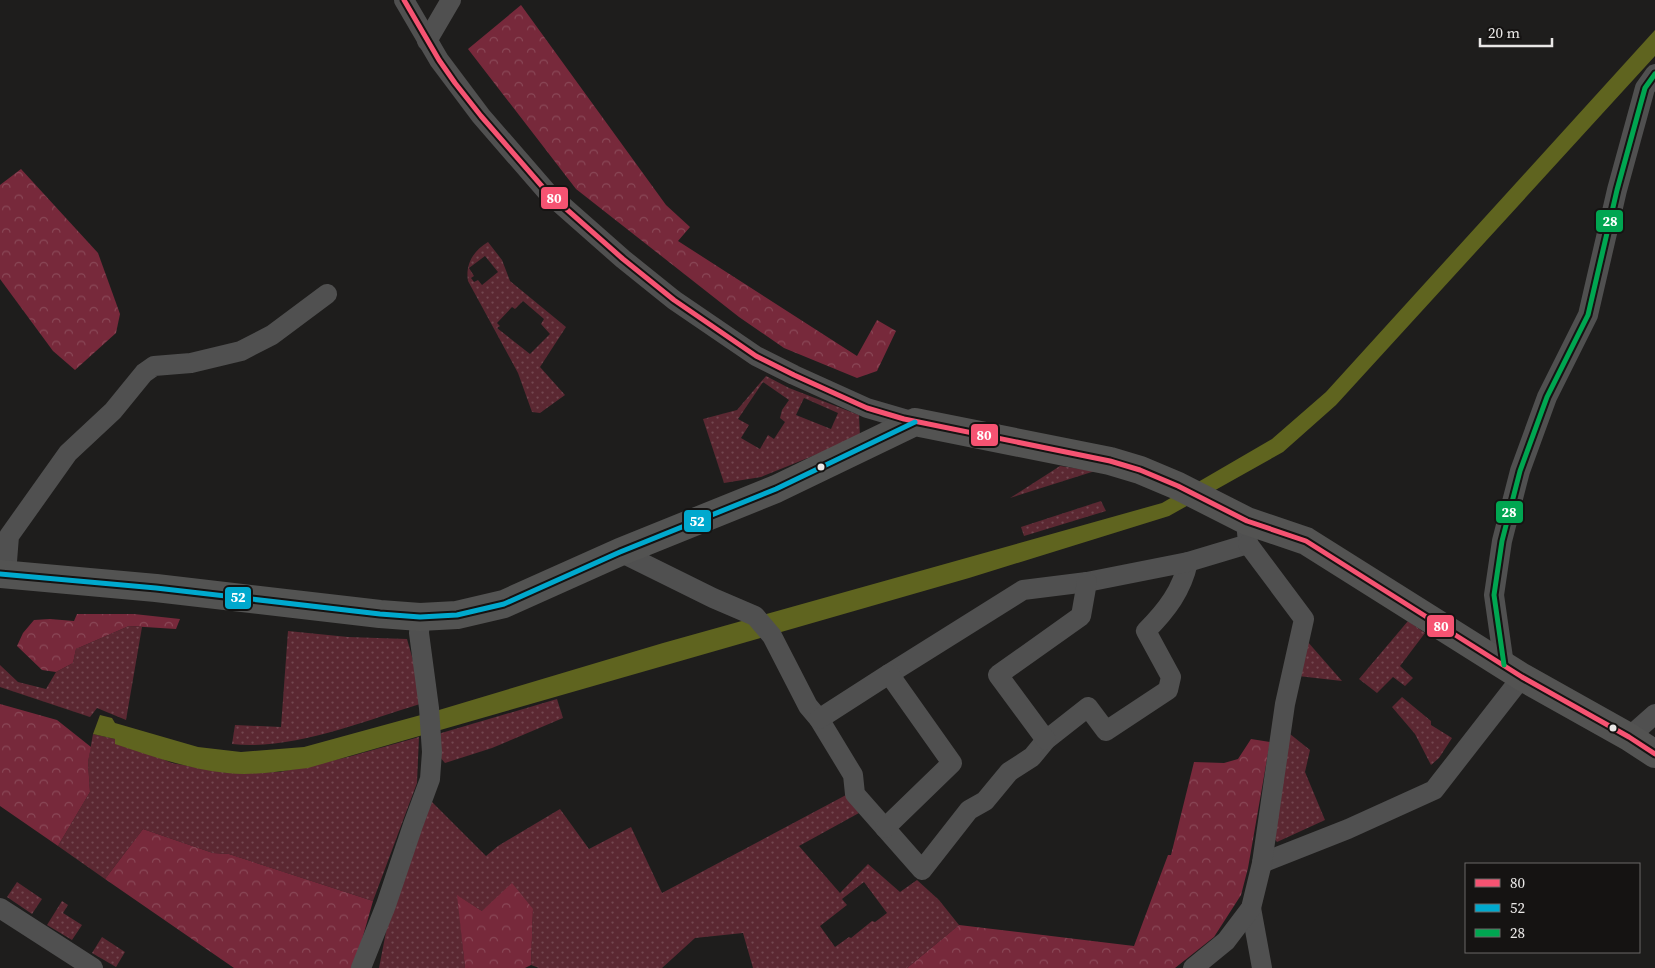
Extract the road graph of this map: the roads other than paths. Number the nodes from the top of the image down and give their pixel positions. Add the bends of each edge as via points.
1 (404, 0) edge
2 (451, 0) edge
3 (427, 41) junction
4 (1655, 74) edge
5 (328, 294) dead end
6 (915, 422) junction
7 (1247, 532) junction
8 (620, 552) junction
9 (1188, 562) junction
10 (2, 580) edge
11 (1087, 582) junction
12 (420, 617) junction
13 (1513, 671) junction
14 (889, 674) junction
15 (1655, 714) edge
16 (819, 719) junction
17 (1629, 737) junction
18 (1046, 740) junction
19 (1655, 754) edge
20 (885, 828) junction
21 (1262, 863) junction
22 (0, 908) edge
23 (1251, 908) junction
24 (66, 960) edge
25 (92, 968) edge
26 (362, 968) edge
27 (1193, 968) edge
28 (1262, 968) edge

1 - 3 street
2 - 3 street
3 - 6 street via 481,116 547,192 674,300 756,356 794,376 867,408
4 - 13 street via 1645,88 1588,315 1547,398 1520,471 1502,541 1494,595
5 - 10 street via 272,335 241,351 154,366 144,373 113,411 68,453 10,536
6 - 7 street via 1110,461 1140,470 1205,501
6 - 8 street via 776,489
7 - 9 street
7 - 13 street via 1306,541
7 - 21 street via 1304,619 1285,704
8 - 12 street via 504,604 457,615
8 - 16 street via 713,598 752,613 772,636 808,706
9 - 11 street
9 - 18 street via 1184,580 1172,600 1146,631 1170,677 1168,690 1106,731 1088,707
10 - 12 street via 156,588
11 - 14 street via 1023,590
11 - 18 street via 1081,616 998,675
12 - 26 street via 419,633 431,732 430,779
13 - 17 street
13 - 21 street via 1434,790
14 - 16 street
14 - 20 street via 952,763
15 - 17 street
16 - 20 street via 853,776 855,794
17 - 19 street
18 - 20 street via 1032,757 1009,772 985,801 969,810 922,870
21 - 23 street
22 - 24 street
23 - 27 street via 1226,941
23 - 28 street
24 - 25 street

